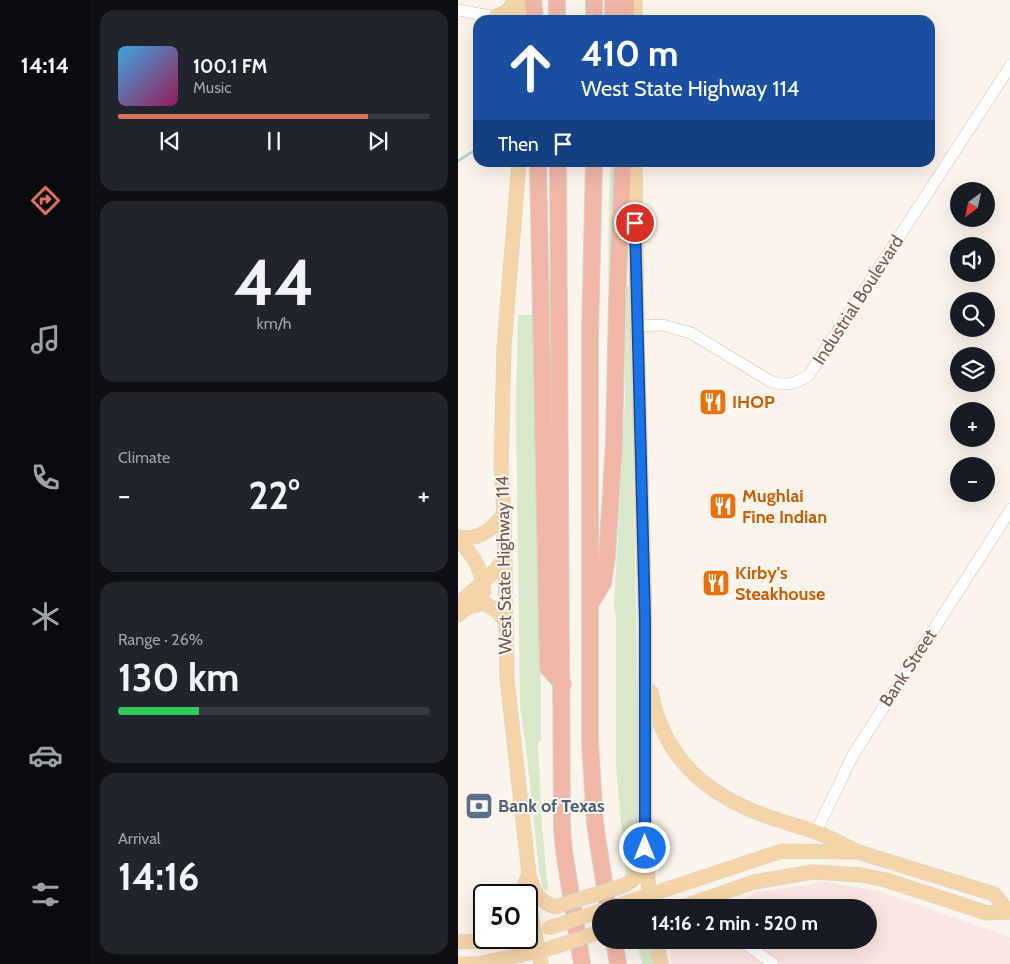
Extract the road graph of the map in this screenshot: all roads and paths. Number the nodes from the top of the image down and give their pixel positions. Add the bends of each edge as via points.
1 (515, 0) edge
2 (521, 0) edge
3 (533, 0) edge
4 (557, 0) edge
5 (594, 0) edge
6 (613, 0) edge
7 (626, 0) edge
8 (635, 0) edge
9 (458, 10) edge
10 (480, 15) edge
11 (502, 15) edge
12 (521, 15) edge
13 (534, 15) edge
14 (557, 15) edge
15 (594, 15) edge
16 (613, 15) edge
17 (626, 15) edge
18 (635, 15) edge
19 (1010, 65) edge
20 (517, 167) edge
21 (538, 167) edge
22 (558, 167) edge
23 (594, 167) edge
24 (604, 167) edge
25 (623, 167) edge
26 (635, 167) edge
27 (594, 206) junction
28 (637, 326) junction
29 (1010, 510) edge
30 (504, 514) junction
31 (458, 537) edge
32 (458, 541) edge
33 (458, 545) edge
34 (505, 557) junction
35 (483, 582) junction
36 (458, 602) edge
37 (477, 603) junction
38 (590, 604) junction
39 (458, 616) edge
40 (505, 621) junction
41 (645, 664) junction
42 (563, 684) junction
43 (816, 832) junction
44 (782, 852) junction
45 (858, 852) junction
46 (645, 861) junction
47 (529, 874) junction
48 (525, 884) edge
49 (608, 899) edge
50 (649, 899) edge
51 (656, 899) edge
52 (723, 899) edge
53 (1009, 911) edge
54 (592, 914) edge
55 (538, 930) edge
56 (592, 935) edge
57 (473, 941) edge
58 (458, 942) edge
59 (616, 949) edge
60 (658, 949) edge
61 (754, 949) edge
62 (544, 955) edge
63 (458, 964) edge
64 (582, 964) edge
65 (618, 964) edge
66 (661, 964) edge
67 (773, 964) edge

1 - 11 main road
2 - 12 main road
3 - 13 highway
4 - 14 highway
5 - 15 highway
6 - 16 highway
7 - 17 highway
8 - 18 main road
9 - 10 street
19 - 28 street, Industrial Boulevard via 809,375 792,385 781,386 691,333 664,325
20 - 30 main road, West State Highway 114 via 504,347 501,467
21 - 42 highway via 548,668
22 - 42 highway
23 - 27 highway
24 - 27 highway via 603,182
25 - 38 highway via 608,556 603,583
26 - 28 main road
27 - 38 highway via 590,336
28 - 41 main road
29 - 43 street, Bank Street via 853,755
30 - 31 main road via 491,530 476,537
30 - 34 main road, West State Highway 114
32 - 35 main road via 468,548
33 - 36 main road via 472,561 473,569 470,583
34 - 35 main road
34 - 40 main road, West State Highway 114
35 - 36 main road
35 - 37 main road via 484,590
37 - 39 main road
37 - 40 main road via 491,606
38 - 49 highway via 591,779
40 - 47 main road, West State Highway 114 via 508,694
41 - 43 main road via 653,704 665,735 673,752 699,780 728,800 770,818
41 - 46 main road
42 - 64 highway via 563,836
43 - 44 main road via 798,847
43 - 45 main road
44 - 45 main road
44 - 51 main road via 747,861
45 - 53 main road via 994,894
46 - 47 main road, bridge via 634,879 625,885 555,907 534,892
46 - 50 main road
47 - 48 main road, West State Highway 114
52 - 53 main road via 754,882 791,874 834,872 886,880 987,914
54 - 55 main road, bridge
56 - 62 main road, bridge
57 - 58 main road
59 - 65 highway
60 - 66 main road
61 - 67 street
62 - 63 main road

